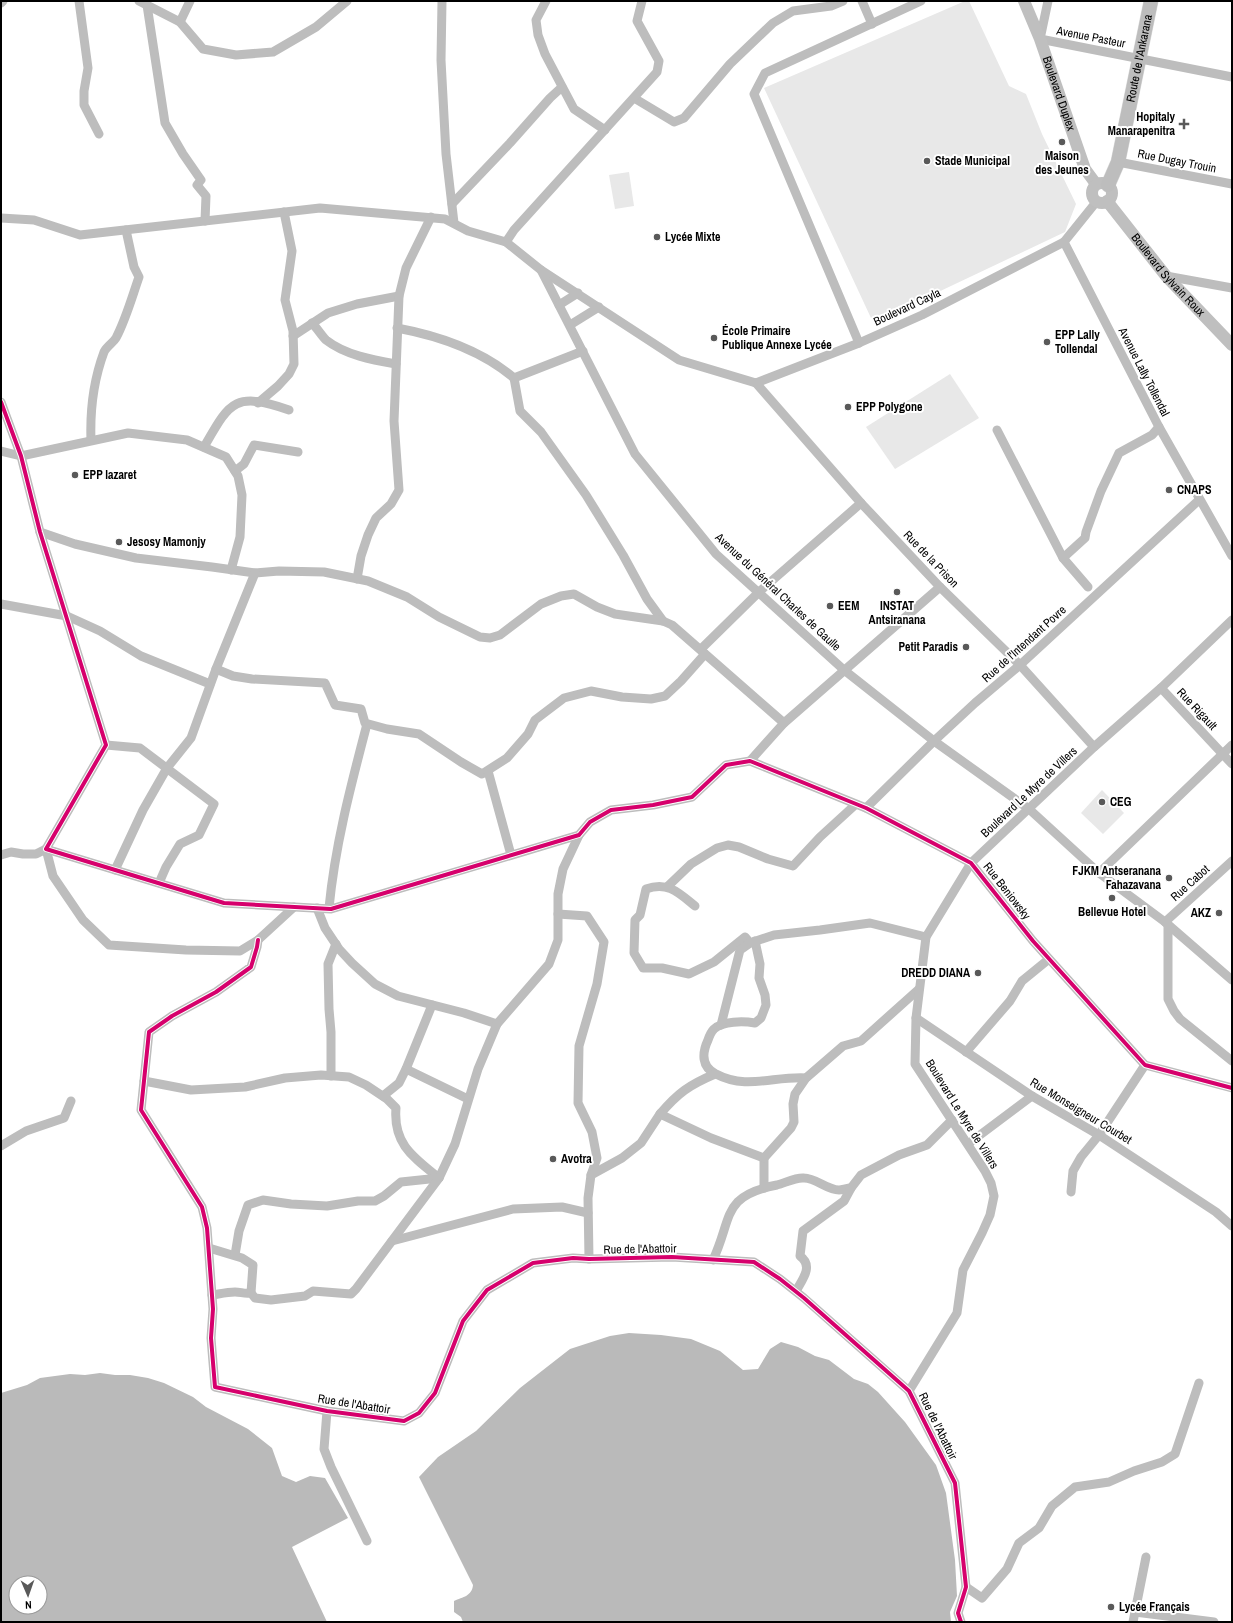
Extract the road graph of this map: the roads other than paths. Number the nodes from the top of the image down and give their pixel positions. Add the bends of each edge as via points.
1 (79, 1) edge
2 (190, 1) edge
3 (347, 1) edge
4 (442, 1) edge
5 (642, 1) edge
6 (843, 1) edge
7 (862, 1) edge
8 (920, 1) edge
9 (1024, 1) edge
10 (1048, 1) edge
11 (1151, 1) edge
12 (545, 2) edge
13 (143, 3) edge
14 (180, 22) junction
15 (872, 24) junction
16 (1040, 39) junction
17 (1141, 58) junction
18 (1232, 77) edge
19 (562, 87) junction
20 (634, 98) junction
21 (605, 130) junction
22 (98, 134) dead end
23 (1118, 162) junction
24 (1232, 184) edge
25 (1102, 185) junction
26 (1102, 201) junction
27 (452, 204) junction
28 (284, 212) junction
29 (431, 217) junction
30 (1, 218) edge
31 (205, 221) junction
32 (454, 223) junction
33 (126, 230) junction
34 (506, 242) junction
35 (1064, 242) junction
36 (541, 270) junction
37 (1166, 276) junction
38 (1232, 288) edge
39 (578, 293) junction
40 (399, 296) junction
41 (559, 305) junction
42 (599, 307) junction
43 (312, 323) junction
44 (570, 325) junction
45 (397, 328) junction
46 (293, 336) junction
47 (859, 342) junction
48 (1232, 345) edge
49 (583, 351) junction
50 (396, 364) junction
51 (514, 378) junction
52 (756, 383) junction
53 (1, 402) edge
54 (258, 403) junction
55 (289, 410) dead end
56 (1159, 427) junction
57 (997, 430) dead end
58 (91, 440) junction
59 (204, 447) junction
60 (1, 451) edge
61 (298, 452) dead end
62 (21, 456) junction
63 (235, 471) junction
64 (1200, 500) junction
65 (861, 503) junction
66 (40, 532) junction
67 (1232, 556) edge
68 (1063, 558) junction
69 (231, 570) junction
70 (255, 573) junction
71 (357, 579) junction
72 (940, 586) junction
73 (1088, 587) dead end
74 (759, 592) junction
75 (1, 604) edge
76 (67, 616) junction
77 (1232, 620) edge
78 (663, 621) junction
79 (703, 652) junction
80 (1020, 665) junction
81 (216, 669) junction
82 (844, 670) junction
83 (210, 684) junction
84 (1161, 688) junction
85 (784, 723) junction
86 (367, 724) junction
87 (934, 741) junction
88 (106, 745) junction
89 (1232, 745) edge
90 (1094, 747) junction
91 (1222, 754) junction
92 (750, 761) junction
93 (1232, 764) edge
94 (167, 768) junction
95 (488, 771) junction
96 (855, 805) junction
97 (866, 808) junction
98 (1030, 809) junction
99 (579, 835) junction
100 (46, 849) junction
101 (1, 855) edge
102 (511, 855) junction
103 (1232, 861) edge
104 (971, 862) junction
105 (115, 870) junction
106 (1099, 873) junction
107 (159, 883) junction
108 (667, 887) junction
109 (695, 906) dead end
110 (294, 907) junction
111 (317, 908) junction
112 (329, 908) junction
113 (558, 914) junction
114 (1167, 924) junction
115 (926, 937) junction
116 (258, 940) junction
117 (753, 942) junction
118 (336, 944) junction
119 (1049, 959) junction
120 (1231, 978) edge
121 (919, 989) junction
122 (432, 1005) junction
123 (916, 1018) junction
124 (497, 1024) junction
125 (721, 1024) junction
126 (966, 1052) junction
127 (1230, 1056) edge
128 (1145, 1065) junction
129 (406, 1069) junction
130 (714, 1074) junction
131 (331, 1076) junction
132 (806, 1078) junction
133 (144, 1081) junction
134 (1232, 1088) edge
135 (383, 1096) junction
136 (1032, 1096) junction
137 (468, 1099) junction
138 (71, 1101) dead end
139 (660, 1114) junction
140 (952, 1120) junction
141 (1099, 1135) junction
142 (968, 1144) junction
143 (1, 1146) edge
144 (764, 1158) junction
145 (591, 1175) junction
146 (439, 1178) junction
147 (764, 1188) junction
148 (851, 1188) junction
149 (1071, 1192) dead end
150 (588, 1213) junction
151 (1232, 1226) edge
152 (392, 1241) junction
153 (209, 1248) junction
154 (235, 1255) junction
155 (589, 1260) junction
156 (713, 1260) junction
157 (796, 1291) junction
158 (251, 1293) junction
159 (212, 1295) junction
160 (1199, 1383) dead end
161 (909, 1390) junction
162 (327, 1411) junction
163 (367, 1541) dead end
164 (1146, 1557) dead end
165 (966, 1587) junction
166 (1135, 1612) junction
167 (961, 1622) edge
168 (1133, 1622) edge
169 (1214, 1622) edge

1 - 22 street via 88,68 84,105
2 - 14 street
3 - 14 street via 316,27 273,52 236,55 203,49
4 - 27 street via 441,60 446,154
5 - 20 street via 637,21 659,61 657,72
6 - 20 street via 831,6 793,11 773,23 730,64 684,118 674,122
7 - 15 street
8 - 15 street
9 - 16 main road, Boulevard Duplex
10 - 16 street
11 - 17 main road, Route de l'Ankarana
12 - 19 street via 536,20 538,35
13 - 14 street
13 - 31 street via 165,123 201,180 197,185 206,196
15 - 47 street via 765,73 754,94
16 - 17 street, Avenue Pasteur
16 - 25 main road, Boulevard Duplex via 1085,170
17 - 18 street, Avenue Pasteur
17 - 23 main road, Route de l'Ankarana
19 - 21 street via 574,109
19 - 27 street
20 - 21 street
21 - 34 street
23 - 24 street, Rue Dugay Trouin
23 - 25 main road, Route de l'Ankarana
25 - 26 main road, Route de l'Ankarana via 1092,193
25 - 26 main road, Route de l'Ankarana via 1112,194
26 - 35 street
26 - 37 main road, Boulevard Sylvain Roux
27 - 32 street
28 - 29 street via 320,208
28 - 31 street
28 - 46 street via 292,251 285,300
29 - 32 street
29 - 40 street via 406,268
30 - 33 street via 34,220 80,236
31 - 33 street
32 - 34 street via 468,231
33 - 58 street via 134,267 139,277 120,330 105,350 95,387 90,424
34 - 36 street
35 - 47 street, Boulevard Cayla via 922,315
35 - 56 street, Avenue Lally Tollendal
36 - 39 street
36 - 41 street, Avenue du Général Charles de Gaulle
37 - 38 street
37 - 48 main road, Boulevard Sylvain Roux
39 - 41 street
39 - 42 street
40 - 43 street via 338,309
40 - 45 street
41 - 44 street, Avenue du Général Charles de Gaulle
42 - 44 street
42 - 52 street via 679,360
43 - 46 street
43 - 50 street via 326,339 340,349
44 - 49 street, Avenue du Général Charles de Gaulle
45 - 50 street
45 - 51 street via 463,346 501,366
46 - 54 street via 294,364 289,374
47 - 52 street, Boulevard Cayla
49 - 51 street
49 - 74 street, Avenue du Général Charles de Gaulle via 635,454 716,554
50 - 71 street via 395,444 399,490 391,504 376,518 361,556
51 - 78 street via 520,411 541,432 586,496 647,599
52 - 65 street, Rue de la Prison
53 - 62 street
54 - 55 street
54 - 59 street via 243,401 234,405 223,415
56 - 64 street, Avenue Lally Tollendal
56 - 68 street via 1152,435 1119,453 1085,538
57 - 68 street
58 - 59 street via 128,433 187,440
58 - 62 street
59 - 63 street via 226,457
60 - 62 street
61 - 63 street via 254,445 244,464
62 - 66 street
63 - 69 street via 242,496 240,537
64 - 67 street, Avenue Lally Tollendal
64 - 80 street, Rue de l'Intendant Povre
65 - 72 street, Rue de la Prison
65 - 74 street
66 - 69 street via 75,544 136,558
66 - 76 street
68 - 73 street
69 - 70 street
70 - 71 street via 324,572
70 - 81 street
71 - 78 street via 407,597 439,617 480,637 500,635 541,604 574,594 615,614
72 - 80 street, Rue de la Prison
72 - 82 street
74 - 79 street
74 - 82 street, Avenue du Général Charles de Gaulle
75 - 76 street
76 - 83 street via 100,631 141,656
76 - 88 street
77 - 84 street, Boulevard Le Myre de Villers
78 - 79 street via 672,625
79 - 85 street
79 - 95 street via 681,681 665,696 651,699 591,691 564,698 535,720 528,734 507,758
80 - 87 street, Rue de l'Intendant Povre
80 - 90 street, Rue de la Prison
81 - 83 street
81 - 86 street via 233,676 252,679 325,683 335,705 361,709
82 - 85 street
82 - 87 street, Avenue du Général Charles de Gaulle
83 - 94 street via 191,738
84 - 90 street, Boulevard Le Myre de Villers
84 - 91 street, Rue Rigault
85 - 92 street
86 - 95 street via 419,734 482,774
86 - 112 street via 347,801 335,860
87 - 97 street, Rue de l'Intendant Povre
87 - 98 street, Avenue du Général Charles de Gaulle
88 - 94 street via 140,748
88 - 100 street
89 - 91 street
90 - 98 street, Boulevard Le Myre de Villers
91 - 93 street, Rue Rigault
91 - 106 street
92 - 96 street, Rue Beniowsky
92 - 99 street via 726,765 692,797 611,810 590,822
94 - 105 street via 143,810
94 - 107 street via 214,804 199,835 180,844
95 - 102 street
96 - 97 street, Rue Beniowsky
96 - 108 street via 793,866 728,845 717,848 691,864
97 - 104 street, Rue Beniowsky
98 - 104 street, Boulevard Le Myre de Villers
98 - 106 street, Avenue du Général Charles de Gaulle
99 - 102 street
99 - 113 street via 563,869 558,894
100 - 101 street via 36,854 11,852
100 - 105 street
100 - 116 street via 52,876 83,920 109,945 240,951
102 - 112 street
103 - 114 street, Rue Cabot
104 - 115 street, Boulevard Le Myre de Villers
104 - 119 street, Rue Beniowsky
105 - 107 street
106 - 114 street, Avenue du Général Charles de Gaulle
107 - 110 street via 224,902
108 - 109 street via 674,889
108 - 117 street via 657,885 646,889 640,915 635,920 634,953 643,968 662,968 690,974 714,962 744,936
110 - 111 street
110 - 116 street
111 - 112 street
111 - 118 street via 325,928
113 - 124 street via 558,940 549,964
113 - 145 street via 587,916 604,942 597,984 579,1046 578,1102 592,1132 597,1158
114 - 120 street, Avenue du Général Charles de Gaulle
114 - 127 street via 1168,999 1180,1019
115 - 117 street via 870,923 774,935
115 - 121 street, Boulevard Le Myre de Villers
116 - 133 street via 251,967 216,992 149,1032
117 - 125 street via 740,950
117 - 125 street via 760,964 759,978 765,995 766,1005 761,1018 755,1023 746,1021
118 - 122 street via 375,984 398,996
118 - 131 street via 328,964
119 - 126 street via 1022,981 1010,1000
119 - 128 street, Rue Beniowsky
121 - 123 street, Boulevard Le Myre de Villers
121 - 132 street via 861,1041 843,1046
122 - 124 street
122 - 129 street
123 - 126 street, Rue Monseigneur Courbet
123 - 140 street, Boulevard Le Myre de Villers via 915,1064
124 - 137 street
125 - 130 street via 713,1030 704,1048 703,1059
126 - 136 street, Rue Monseigneur Courbet
128 - 134 street
128 - 141 street
129 - 135 street via 399,1083
129 - 137 street
130 - 132 street via 750,1083 791,1077
130 - 139 street via 680,1093
131 - 133 street via 285,1078 246,1087 191,1090
131 - 135 street via 349,1077
132 - 144 street via 795,1094 794,1122 791,1128
133 - 153 street via 141,1110 202,1207
135 - 146 street via 396,1108 395,1122 403,1146
136 - 141 street, Rue Monseigneur Courbet
136 - 142 street
137 - 146 street via 455,1144
138 - 143 street via 64,1118 26,1131
139 - 144 street via 711,1138
139 - 145 street via 641,1143 622,1158
140 - 142 street, Boulevard Le Myre de Villers
140 - 148 street via 927,1145 899,1155 861,1175
141 - 149 street via 1073,1171
141 - 151 street, Rue Monseigneur Courbet via 1216,1212
142 - 161 street, Boulevard Le Myre de Villers via 991,1183 994,1196 982,1233 963,1270 956,1313
144 - 147 street
145 - 150 street
146 - 152 street
146 - 154 street via 401,1182 375,1201 327,1206 263,1200 248,1205 239,1231
147 - 148 street via 803,1178 838,1190
147 - 156 street via 749,1192 739,1199 725,1224
148 - 157 street via 844,1201 803,1232 800,1256 805,1259 807,1269
150 - 152 street via 562,1207 513,1209
150 - 155 street
152 - 158 street via 350,1294 313,1291 305,1296 271,1300 255,1298
153 - 154 street
153 - 159 street
154 - 158 street via 253,1265
155 - 156 street, Rue de l'Abattoir via 672,1257
155 - 162 street, Rue de l'Abattoir via 573,1258 533,1262 487,1290 463,1320 436,1393 419,1413 404,1421
156 - 157 street, Rue de l'Abattoir via 754,1262
157 - 161 street, Rue de l'Abattoir
158 - 159 street via 229,1292
159 - 162 street, Rue de l'Abattoir via 211,1338 215,1387
160 - 165 street via 1174,1454 1162,1462 1109,1482 1075,1487 1052,1506 1039,1528 1019,1543 1007,1569 982,1598
161 - 165 street, Rue de l'Abattoir via 955,1483
162 - 163 street via 324,1448 330,1467
164 - 166 street
165 - 167 street, Rue de l'Abattoir via 958,1613
166 - 168 street
166 - 169 street

